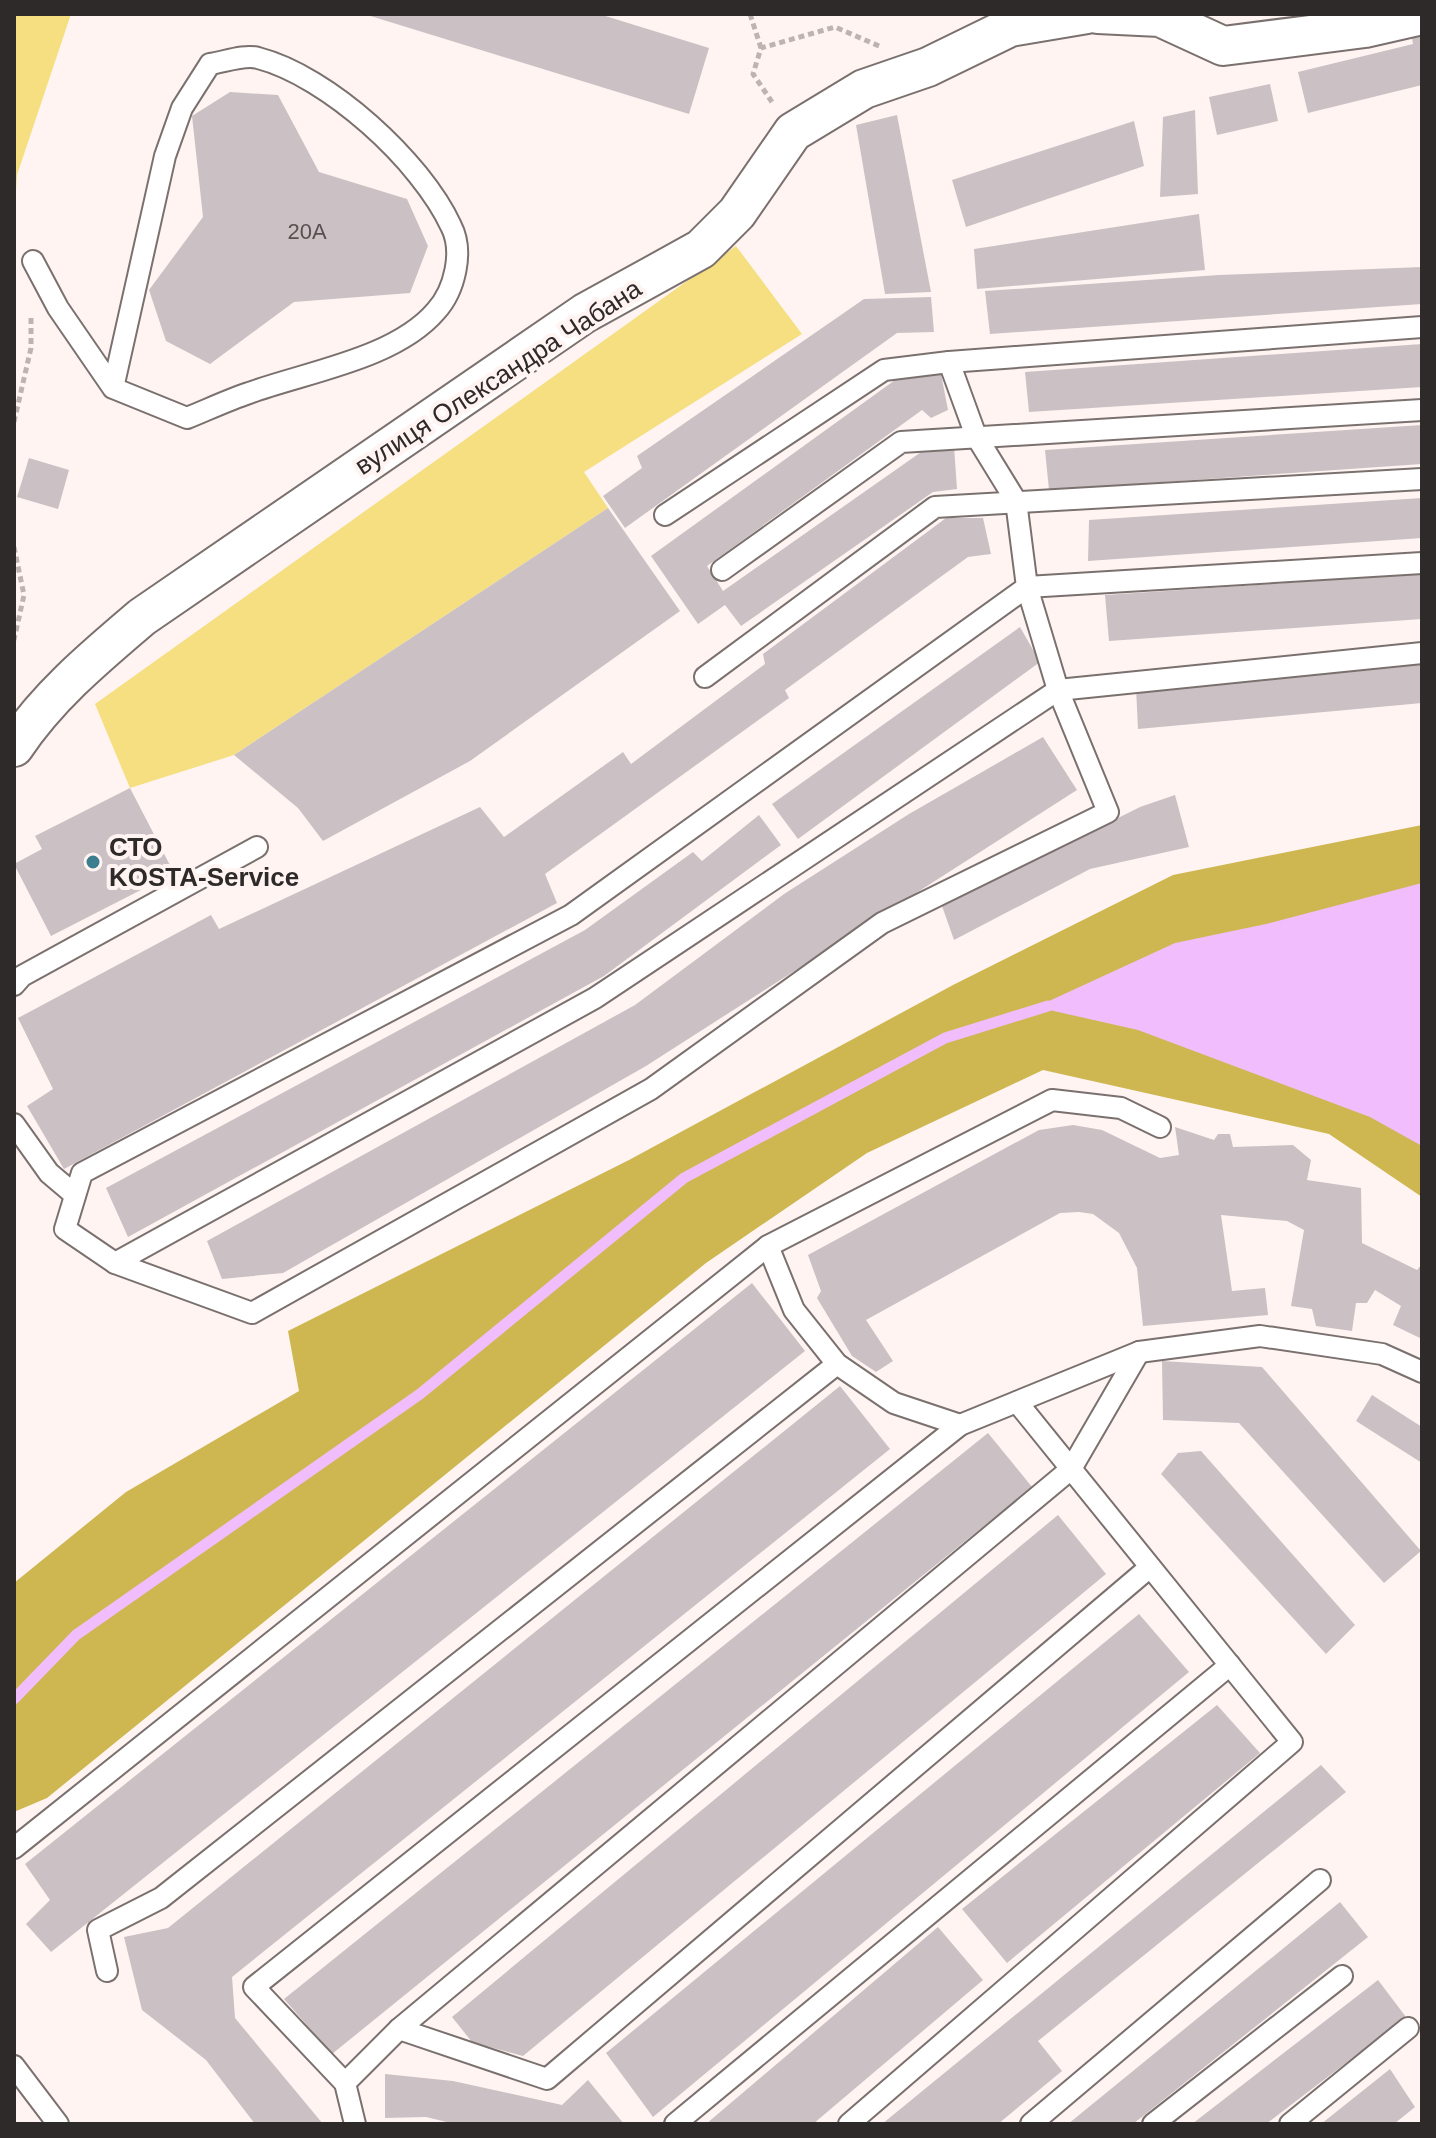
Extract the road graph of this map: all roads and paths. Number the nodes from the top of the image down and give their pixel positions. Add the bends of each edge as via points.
1 (750, 14) edge
2 (1087, 14) edge
3 (1098, 14) edge
4 (1422, 15) edge
5 (761, 48) junction
6 (928, 67) junction
7 (793, 132) junction
8 (33, 261) joint
9 (1422, 327) edge
10 (949, 362) junction
11 (113, 388) junction
12 (1422, 410) edge
13 (14, 422) edge
14 (976, 436) junction
15 (1422, 479) edge
16 (1016, 501) junction
17 (665, 515) dead end
18 (14, 547) edge
19 (1422, 563) edge
20 (722, 570) dead end
21 (1027, 587) junction
22 (14, 640) edge
23 (1422, 653) edge
24 (705, 677) dead end
25 (1058, 690) junction
26 (14, 747) edge
27 (257, 847) dead end
28 (14, 985) edge
29 (14, 1124) edge
30 (1160, 1127) dead end
31 (75, 1195) junction
32 (768, 1246) junction
33 (115, 1263) junction
34 (1139, 1352) junction
35 (837, 1364) junction
36 (1422, 1372) edge
37 (1017, 1402) junction
38 (960, 1425) junction
39 (1071, 1469) junction
40 (1150, 1567) junction
41 (1230, 1665) junction
42 (14, 1848) edge
43 (1320, 1880) dead end
44 (107, 1971) dead end
45 (1342, 1976) dead end
46 (1408, 2028) dead end
47 (399, 2029) junction
48 (14, 2066) edge
49 (345, 2083) junction
50 (58, 2124) edge
51 (355, 2124) edge
52 (675, 2124) edge
53 (849, 2124) edge
54 (1031, 2124) edge
55 (1153, 2124) edge
56 (1290, 2124) edge

1 - 5 path
2 - 6 street, вулиця Олександра Чабана via 1010,27
3 - 4 street via 1160,17 1223,46 1365,28
5 - 6 path via 835,27
5 - 7 path via 753,74
6 - 7 street, вулиця Олександра Чабана via 864,89
7 - 26 street, вулиця Олександра Чабана via 737,213 701,249 585,313 142,617 86,664
8 - 11 lane
8 - 13 path via 31,348
9 - 10 lane
10 - 14 lane
10 - 17 lane via 884,370
11 - 11 lane via 187,418 392,345 437,310 458,264 453,227 421,178 372,126 324,88 256,57 210,64 182,108 165,156
12 - 14 lane
14 - 16 lane
14 - 20 lane via 901,442
15 - 16 lane
16 - 21 lane
16 - 24 lane via 935,507
18 - 22 path via 24,595
19 - 21 lane
21 - 25 lane
21 - 31 lane via 571,915 82,1173
23 - 25 lane
25 - 33 lane via 595,998
25 - 33 lane via 1108,812 882,923 651,1089 252,1313
27 - 28 lane
29 - 31 lane via 49,1173
30 - 32 lane via 1121,1108 1052,1100
31 - 33 lane via 65,1229
32 - 35 lane via 794,1310
32 - 42 lane
34 - 36 lane via 1260,1336 1382,1354
34 - 37 lane
34 - 39 lane
35 - 38 lane via 894,1403
35 - 44 lane via 161,1898 98,1930
37 - 38 lane
37 - 39 lane
38 - 49 lane via 254,1987
39 - 40 lane
39 - 47 lane
40 - 41 lane
40 - 47 lane via 547,2079
41 - 52 lane
41 - 53 lane via 1292,1742
43 - 54 lane
45 - 55 lane
46 - 56 lane
47 - 49 lane
48 - 50 lane
49 - 51 lane

